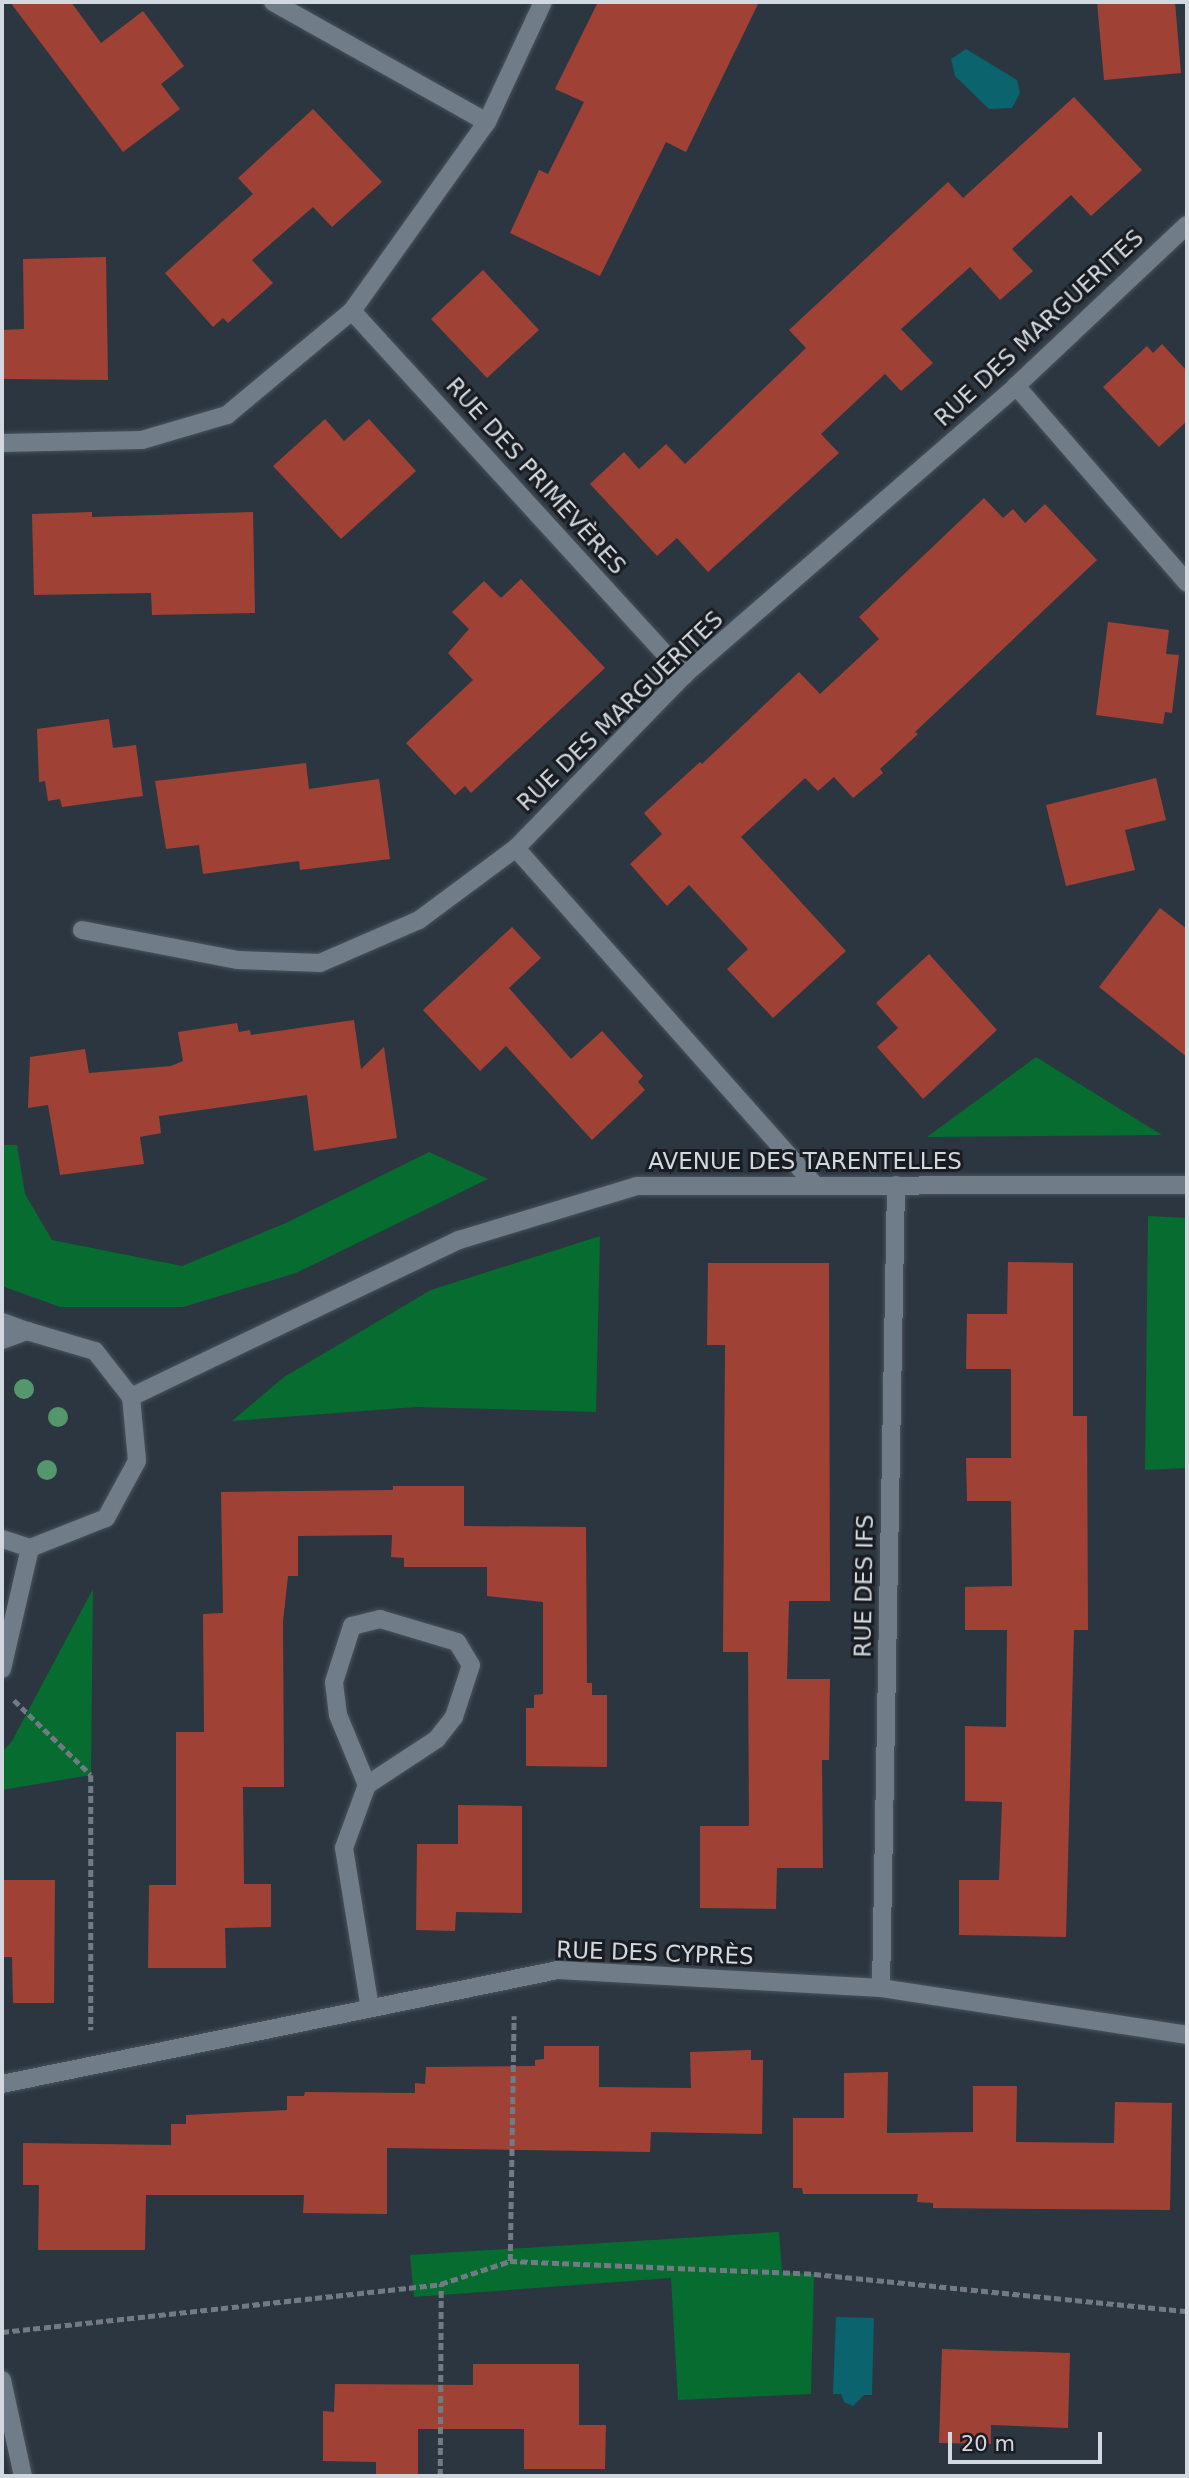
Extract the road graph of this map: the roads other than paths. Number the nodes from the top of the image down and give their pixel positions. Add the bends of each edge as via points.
1 (273, 2) edge
2 (543, 2) edge
3 (486, 122) junction
4 (1187, 225) edge
5 (352, 311) junction
6 (1016, 386) junction
7 (2, 443) edge
8 (1187, 583) edge
9 (684, 675) junction
10 (516, 848) junction
11 (82, 930) dead end
12 (814, 1184) junction
13 (896, 1185) junction
14 (1187, 1185) edge
15 (2, 1322) edge
16 (27, 1331) junction
17 (2, 1340) edge
18 (131, 1397) junction
19 (2, 1539) edge
20 (30, 1548) junction
21 (2, 1670) edge
22 (367, 1785) junction
23 (881, 1989) junction
24 (370, 2008) junction
25 (1187, 2035) edge
26 (2, 2084) edge
27 (2, 2380) edge
28 (23, 2476) edge

1 - 3 street
2 - 3 street
3 - 5 street
4 - 6 street, RUE DES MARGUERITES
5 - 7 street via 227,415 142,440
5 - 9 street, RUE DES PRIMEVÈRES
6 - 8 street
6 - 9 street, RUE DES MARGUERITES
9 - 10 street, RUE DES MARGUERITES
10 - 11 street, RUE DES MARGUERITES via 419,920 320,963 238,960
10 - 12 street
12 - 13 street, AVENUE DES TARENTELLES
12 - 18 street, AVENUE DES TARENTELLES via 637,1186 458,1240
13 - 14 street, AVENUE DES TARENTELLES
13 - 23 street, RUE DES IFS
15 - 16 street
16 - 17 street
16 - 18 street via 95,1351
18 - 20 street via 137,1461 106,1518
19 - 20 street
20 - 21 street
22 - 22 street via 437,1739 454,1717 471,1665 457,1642 380,1619 352,1626 334,1682 338,1715
22 - 24 street via 344,1848
23 - 24 street, RUE DES CYPRÈS via 558,1970
23 - 25 street, RUE DES CYPRÈS
24 - 26 street, RUE DES CYPRÈS
27 - 28 street

